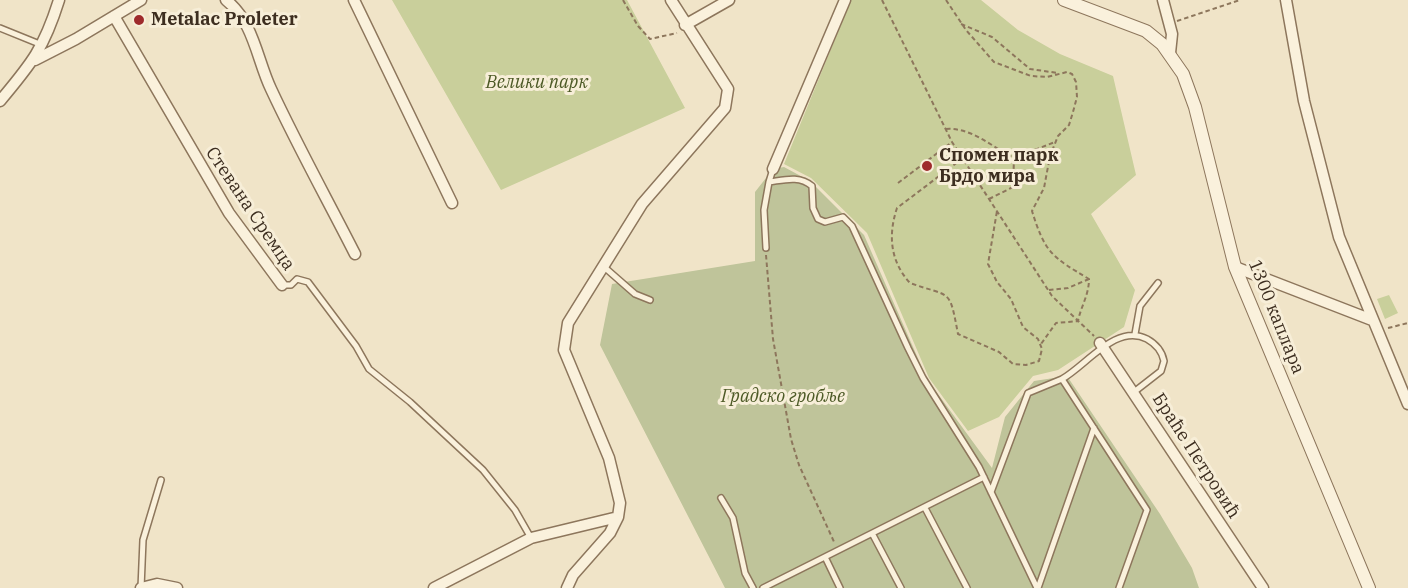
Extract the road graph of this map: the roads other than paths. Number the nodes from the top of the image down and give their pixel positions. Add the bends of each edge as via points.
1 (59, 0) edge
2 (141, 0) edge
3 (226, 0) edge
4 (354, 0) edge
5 (671, 0) edge
6 (729, 0) edge
7 (844, 0) edge
8 (1064, 0) edge
9 (1080, 0) edge
10 (1163, 0) edge
11 (1286, 0) edge
12 (1090, 9) junction
13 (114, 16) junction
14 (0, 28) edge
15 (687, 28) junction
16 (42, 45) junction
17 (1170, 53) junction
18 (35, 60) junction
19 (0, 101) edge
20 (773, 169) joint
21 (769, 182) junction
22 (452, 203) dead end
23 (766, 248) road end
24 (355, 254) dead end
25 (603, 266) junction
26 (1235, 267) junction
27 (1158, 283) dead end
28 (282, 285) joint
29 (650, 300) dead end
30 (1372, 320) junction
31 (1135, 334) junction
32 (1102, 345) junction
33 (1062, 379) junction
34 (1134, 392) junction
35 (1408, 405) edge
36 (1094, 428) junction
37 (984, 477) junction
38 (161, 480) dead end
39 (991, 492) junction
40 (721, 498) dead end
41 (925, 508) junction
42 (618, 517) junction
43 (873, 535) junction
44 (531, 538) junction
45 (826, 559) junction
46 (141, 588) edge
47 (177, 588) edge
48 (434, 588) edge
49 (567, 588) edge
50 (753, 588) edge
51 (763, 588) edge
52 (840, 588) edge
53 (901, 588) edge
54 (967, 588) edge
55 (1037, 588) edge
56 (1119, 588) edge
57 (1263, 588) edge
58 (1369, 588) edge

1 - 16 street
2 - 13 street
3 - 24 street via 241,15 270,87
4 - 22 street
5 - 15 street
6 - 15 street
7 - 20 street
8 - 12 street, 1300 каплара
9 - 12 street
10 - 17 street
11 - 30 street via 1304,101 1339,237
12 - 17 street, 1300 каплара via 1146,32
13 - 18 street
13 - 28 street, Стевана Сремца via 229,213
14 - 16 lane
15 - 25 street via 728,89 725,108 642,204
16 - 18 street
17 - 26 street, 1300 каплара via 1193,101
18 - 19 street
20 - 21 lane
21 - 23 lane via 764,210
21 - 37 lane via 804,180 812,186 818,219 825,222 843,217 852,226 923,378
25 - 29 lane via 635,294
25 - 42 street via 568,323 564,350 609,458 620,503
26 - 30 street
26 - 58 street, 1300 каплара
27 - 31 lane via 1140,306
28 - 44 lane, Стевана Сремца via 291,285 297,279 308,282 369,369 483,470 515,510
30 - 35 street
31 - 32 lane
31 - 34 lane via 1156,346 1164,361 1161,371
32 - 33 lane
32 - 34 street, Браће Петровић
33 - 36 lane
33 - 39 lane via 1028,393
34 - 57 street, Браће Петровић
36 - 55 lane
36 - 56 lane via 1148,510
37 - 39 lane
37 - 41 lane
38 - 46 lane via 143,540
39 - 55 lane
40 - 50 lane via 733,518 745,573
41 - 43 lane
41 - 54 lane
42 - 44 street
42 - 49 street
43 - 45 lane
43 - 53 lane
44 - 48 street
45 - 51 lane
45 - 52 lane
46 - 47 street via 157,584

